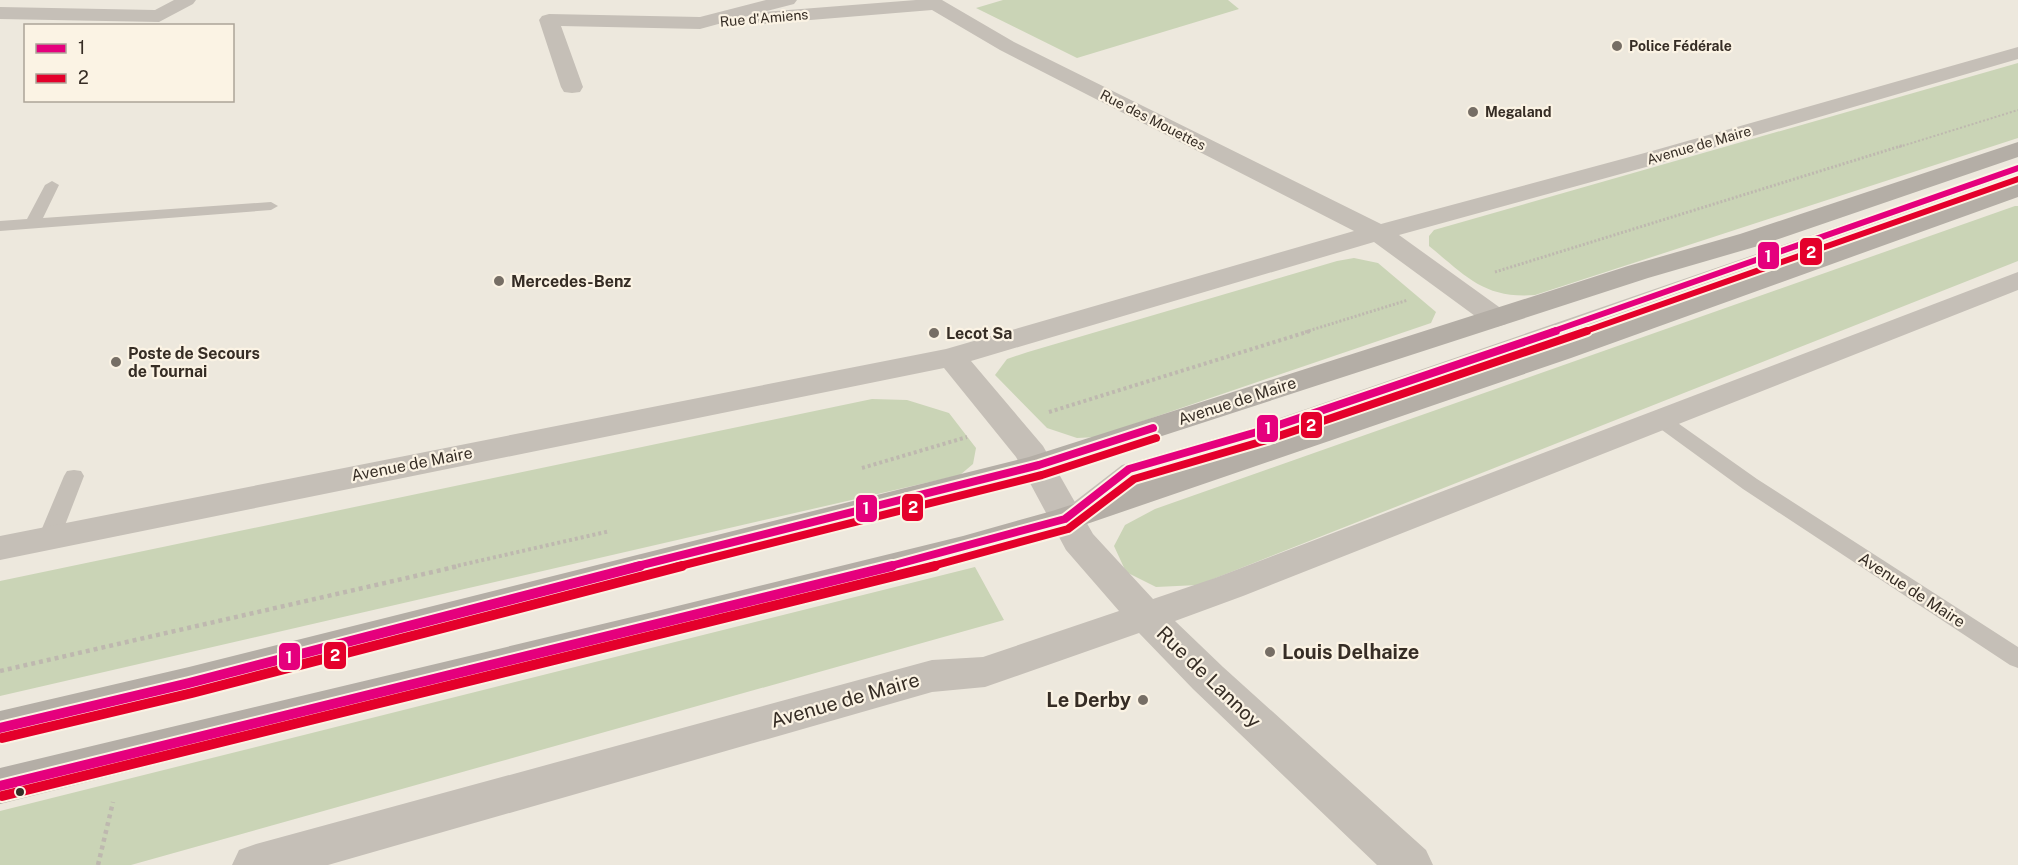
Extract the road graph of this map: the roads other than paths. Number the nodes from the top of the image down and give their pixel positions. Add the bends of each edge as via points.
1 (188, 0) edge
2 (567, 0) edge
3 (788, 0) edge
4 (932, 2) edge
5 (0, 13) edge
6 (549, 20) junction
7 (700, 23) junction
8 (2018, 53) edge
9 (572, 87) dead end
10 (2018, 149) edge
11 (2018, 168) edge
12 (52, 185) dead end
13 (2018, 189) edge
14 (271, 206) dead end
15 (32, 224) junction
16 (0, 226) edge
17 (1380, 234) junction
18 (2018, 280) edge
19 (1496, 318) junction
20 (951, 357) junction
21 (1658, 418) junction
22 (1039, 465) junction
23 (74, 476) dead end
24 (1065, 519) junction
25 (49, 538) junction
26 (0, 548) edge
27 (1147, 617) junction
28 (2018, 659) edge
29 (0, 728) edge
30 (0, 786) edge
31 (1393, 861) edge
32 (256, 865) edge

1 - 5 street via 159,16
2 - 6 street
3 - 7 street, Rue d'Amiens
4 - 7 street, Rue d'Amiens
4 - 17 street, Rue des Mouettes via 1007,46
6 - 7 street, Rue d'Amiens
6 - 9 street
8 - 17 street, Avenue de Maire
10 - 19 main road, Avenue de Maire via 1749,240
11 - 24 lane via 1309,415 1130,469
12 - 15 lane
13 - 24 main road via 1257,457
14 - 15 lane
15 - 16 lane
17 - 19 street
17 - 20 street, Avenue de Maire
18 - 21 street, Avenue de Maire
19 - 22 main road, Avenue de Maire
20 - 22 street, Rue de Lannoy
20 - 25 street, Avenue de Maire
21 - 27 street, Avenue de Maire
21 - 28 lane, Avenue de Maire via 1750,484
22 - 24 street, Rue de Lannoy
22 - 29 main road, Avenue de Maire
23 - 25 lane
24 - 27 street, Rue de Lannoy via 1078,541
24 - 30 main road via 679,620
25 - 26 street, Avenue de Maire
27 - 31 street, Rue de Lannoy
27 - 32 street, Avenue de Maire via 985,672 932,676

